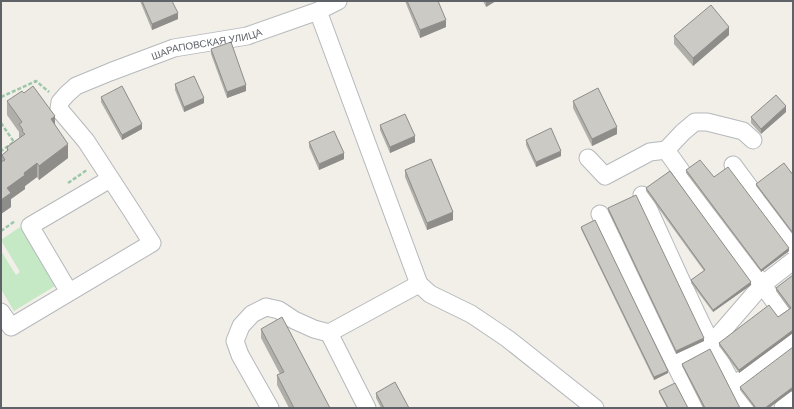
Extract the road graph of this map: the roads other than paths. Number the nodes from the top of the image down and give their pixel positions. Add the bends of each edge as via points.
1 (338, 1) edge
2 (318, 11) junction
3 (753, 140) dead end
4 (666, 150) junction
5 (588, 158) dead end
6 (732, 165) dead end
7 (110, 179) junction
8 (642, 195) dead end
9 (600, 214) dead end
10 (793, 246) edge
11 (793, 261) edge
12 (419, 284) junction
13 (762, 285) junction
14 (69, 292) junction
15 (1, 312) edge
16 (782, 312) edge
17 (329, 333) junction
18 (793, 341) edge
19 (711, 344) junction
20 (674, 362) junction
21 (733, 386) junction
22 (793, 400) edge
23 (270, 408) edge
24 (367, 408) edge
25 (594, 408) edge
26 (697, 408) edge
27 (746, 408) edge
28 (783, 408) edge

1 - 2 street, ШАРАПОВСКАЯ УЛИЦА
2 - 7 street, ШАРАПОВСКАЯ УЛИЦА via 247,36 174,48 76,86 60,102 59,109 86,141
2 - 12 street
3 - 4 street via 743,130 695,122
4 - 5 street via 650,152 605,176
4 - 13 street
6 - 10 street
7 - 14 street via 30,226
7 - 14 street via 152,243
8 - 19 street
9 - 20 street
11 - 13 street
12 - 17 street
12 - 25 street via 430,294 471,314 508,339
13 - 16 street
13 - 19 street
14 - 15 street via 11,327
17 - 23 street via 294,320 279,310 266,307 252,314 241,326 235,341 240,355
17 - 24 street
18 - 21 street
19 - 20 street
19 - 21 street
20 - 26 street
21 - 27 street
22 - 28 street

